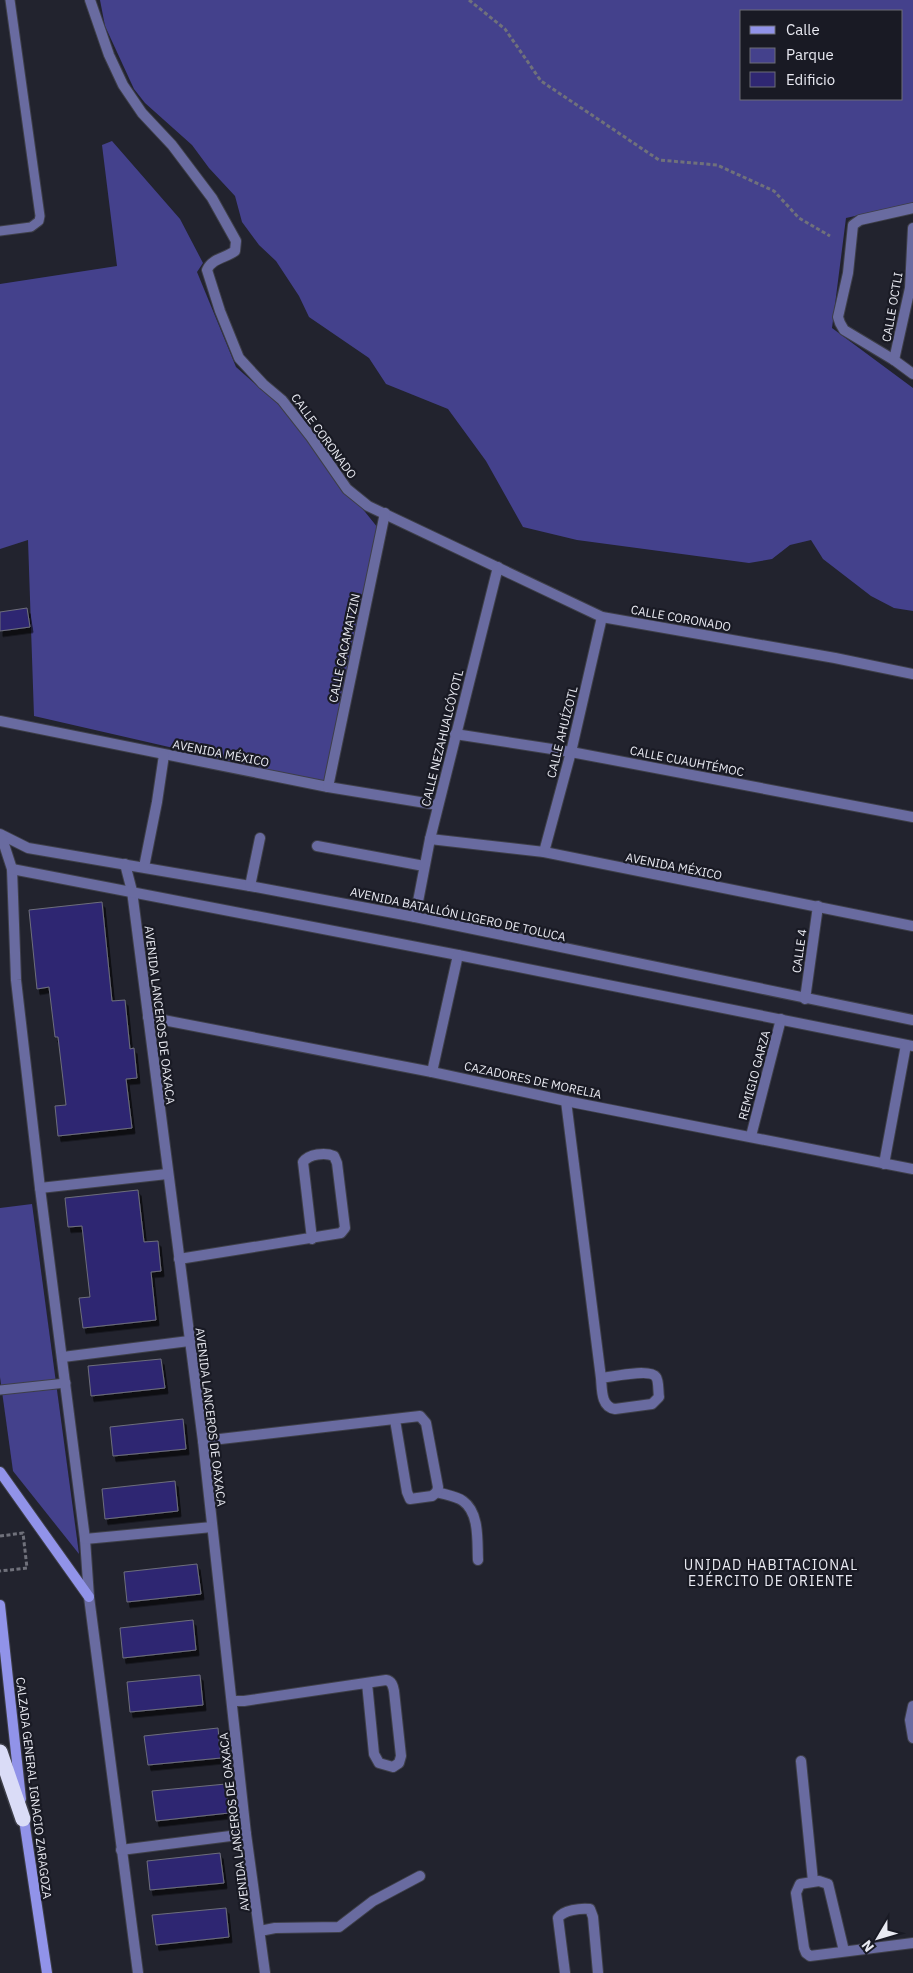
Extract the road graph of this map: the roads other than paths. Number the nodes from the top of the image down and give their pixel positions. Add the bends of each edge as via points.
1 (10, 0) edge
2 (90, 0) edge
3 (913, 208) edge
4 (913, 228) edge
5 (0, 231) edge
6 (894, 360) junction
7 (913, 374) edge
8 (385, 513) junction
9 (498, 567) junction
10 (602, 617) junction
11 (913, 674) edge
12 (0, 721) edge
13 (455, 734) junction
14 (571, 752) junction
15 (164, 755) junction
16 (328, 787) junction
17 (438, 805) junction
18 (913, 817) edge
19 (0, 834) edge
20 (260, 838) dead end
21 (430, 839) junction
22 (317, 846) dead end
23 (544, 852) junction
24 (125, 864) junction
25 (424, 866) junction
26 (144, 867) junction
27 (12, 870) junction
28 (250, 886) junction
29 (132, 891) junction
30 (818, 906) junction
31 (415, 917) junction
32 (913, 926) edge
33 (458, 955) junction
34 (805, 998) junction
35 (148, 1017) junction
36 (781, 1019) junction
37 (913, 1020) edge
38 (910, 1046) edge
39 (432, 1072) junction
40 (566, 1101) junction
41 (751, 1136) junction
42 (884, 1164) junction
43 (913, 1169) edge
44 (167, 1174) junction
45 (40, 1188) junction
46 (312, 1239) junction
47 (179, 1259) junction
48 (189, 1341) junction
49 (63, 1357) junction
50 (600, 1378) junction
51 (66, 1383) junction
52 (0, 1390) edge
53 (395, 1420) junction
54 (203, 1441) junction
55 (0, 1472) edge
56 (437, 1492) junction
57 (212, 1527) junction
58 (85, 1539) junction
59 (478, 1560) dead end
60 (89, 1597) junction
61 (0, 1605) edge
62 (366, 1683) junction
63 (232, 1701) junction
64 (913, 1706) edge
65 (913, 1738) edge
66 (0, 1752) edge
67 (801, 1761) dead end
68 (23, 1819) junction
69 (246, 1834) junction
70 (121, 1850) junction
71 (420, 1876) dead end
72 (813, 1882) junction
73 (260, 1931) junction
74 (913, 1944) edge
75 (844, 1951) junction
76 (137, 1968) edge
77 (47, 1973) edge
78 (132, 1973) edge
79 (266, 1973) edge
80 (565, 1973) edge
81 (598, 1973) edge

1 - 5 lane via 40,216 32,227
2 - 8 street, CALLE CORONADO via 123,85 142,113 196,175 236,241 235,251 215,260 207,270 239,358 282,400 347,489 368,506
3 - 6 street via 860,220 853,225 848,273 838,316 844,330
4 - 6 street, CALLE OCTLI via 910,288
6 - 7 street
8 - 9 street, CALLE CORONADO
8 - 16 street, CALLE CACAMATZIN
9 - 10 street, CALLE CORONADO
9 - 13 street, CALLE NEZAHUALCÓYOTL
10 - 11 street, CALLE CORONADO
10 - 14 street, CALLE AHUÍZOTL
12 - 15 street, AVENIDA MÉXICO
13 - 14 street, CALLE CUAUHTÉMOC
13 - 17 street, CALLE NEZAHUALCÓYOTL
14 - 18 street, CALLE CUAUHTÉMOC
14 - 23 street, CALLE AHUÍZOTL
15 - 16 street, AVENIDA MÉXICO
15 - 26 street
16 - 17 street, AVENIDA MÉXICO
17 - 21 street, CALLE NEZAHUALCÓYOTL
19 - 24 street, AVENIDA BATALLÓN LIGERO DE TOLUCA via 28,848
19 - 27 street
20 - 28 street
21 - 23 street, AVENIDA MÉXICO
21 - 25 street, CALLE NEZAHUALCÓYOTL
22 - 25 street
23 - 30 street, AVENIDA MÉXICO
24 - 26 street, AVENIDA BATALLÓN LIGERO DE TOLUCA
24 - 29 street, AVENIDA LANCEROS DE OAXACA
25 - 31 street, CALLE NEZAHUALCÓYOTL
26 - 28 street, AVENIDA BATALLÓN LIGERO DE TOLUCA
27 - 29 street
27 - 45 street via 16,980
28 - 31 street, AVENIDA BATALLÓN LIGERO DE TOLUCA
29 - 33 street
29 - 35 street, AVENIDA LANCEROS DE OAXACA
30 - 32 street, AVENIDA MÉXICO
30 - 34 street, CALLE 4
31 - 34 street, AVENIDA BATALLÓN LIGERO DE TOLUCA
33 - 36 street
33 - 39 street
34 - 37 street, AVENIDA BATALLÓN LIGERO DE TOLUCA
35 - 39 street, CAZADORES DE MORELIA
35 - 44 street, AVENIDA LANCEROS DE OAXACA
36 - 38 street
36 - 41 street, REMIGIO GARZA
38 - 42 street
39 - 40 street, CAZADORES DE MORELIA
40 - 41 street, CAZADORES DE MORELIA
40 - 50 street
41 - 42 street, CAZADORES DE MORELIA
42 - 43 street, CAZADORES DE MORELIA
44 - 45 street
44 - 47 street, AVENIDA LANCEROS DE OAXACA
45 - 49 street
46 - 46 street via 344,1231 337,1163 334,1156 328,1154 308,1157 303,1162
46 - 47 street
47 - 48 street, AVENIDA LANCEROS DE OAXACA
48 - 49 street
48 - 54 street, AVENIDA LANCEROS DE OAXACA
49 - 51 street
50 - 50 street via 604,1403 612,1409 652,1404 659,1397 657,1379 652,1373
51 - 52 lane
51 - 58 street
53 - 54 street
53 - 56 street via 417,1416 424,1420
53 - 56 street via 410,1498 432,1496
54 - 57 street, AVENIDA LANCEROS DE OAXACA
55 - 60 main road
56 - 59 street via 465,1502 476,1523
57 - 58 street
57 - 63 street, AVENIDA LANCEROS DE OAXACA
58 - 60 street
60 - 70 street
61 - 68 main road, CALZADA GENERAL IGNACIO ZARAGOZA
62 - 62 street via 386,1680 392,1683 401,1756 393,1767 379,1763 374,1754
62 - 63 street
63 - 69 street, AVENIDA LANCEROS DE OAXACA
64 - 65 street via 910,1720
66 - 68 highway
67 - 72 street
68 - 77 main road, CALZADA GENERAL IGNACIO ZARAGOZA
69 - 70 street
69 - 73 street, AVENIDA LANCEROS DE OAXACA
70 - 76 street
71 - 73 street via 372,1901 339,1927
72 - 75 street via 824,1881 830,1888
72 - 75 street via 800,1884 797,1888 806,1953 815,1956
73 - 79 street, AVENIDA LANCEROS DE OAXACA
74 - 75 street
76 - 78 street
80 - 81 street via 559,1915 588,1909 593,1917

